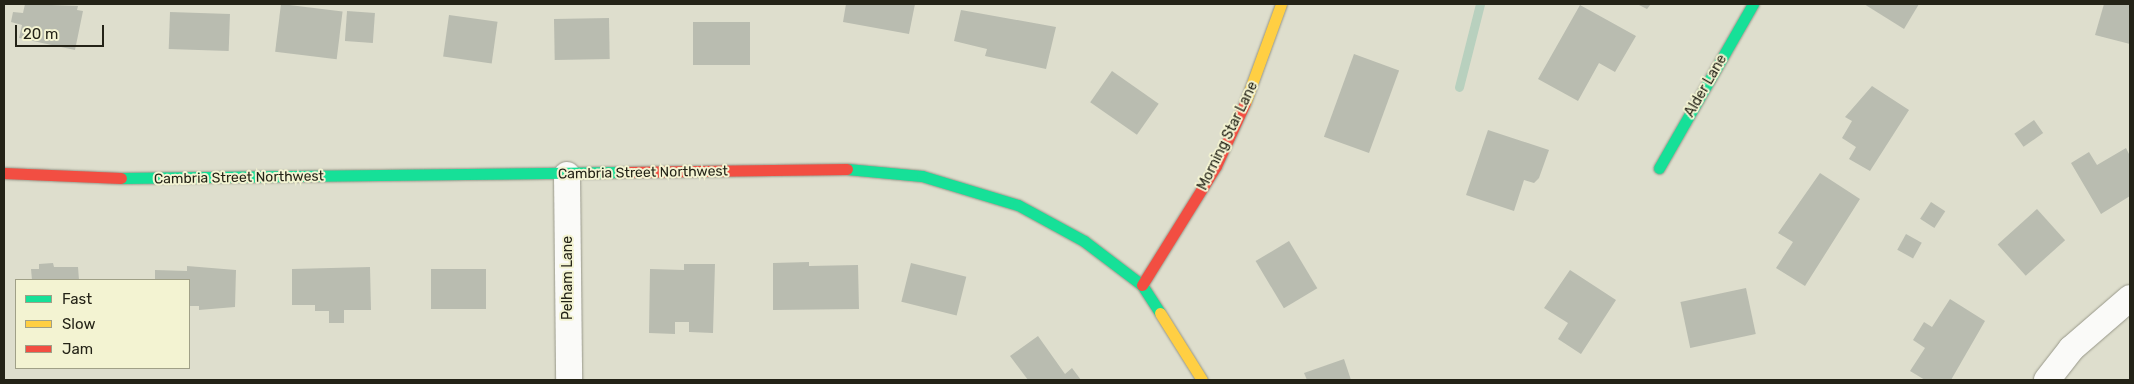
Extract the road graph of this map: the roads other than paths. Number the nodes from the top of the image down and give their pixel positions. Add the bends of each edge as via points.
1 (1281, 4) edge
2 (1753, 4) edge
3 (1659, 168) dead end
4 (4, 173) edge
5 (567, 175) junction
6 (1142, 285) junction
7 (2130, 298) edge
8 (569, 380) edge
9 (1202, 380) edge
10 (2047, 380) edge

1 - 6 street, Morning Star Lane via 1259,72 1216,166
2 - 3 street, Alder Lane
4 - 5 street, Cambria Street Northwest via 79,179
5 - 6 street, Cambria Street Northwest via 871,169 922,176 1018,205 1084,241
5 - 8 street, Pelham Lane
6 - 9 street, Cambria Street Northwest
7 - 10 street via 2071,349

